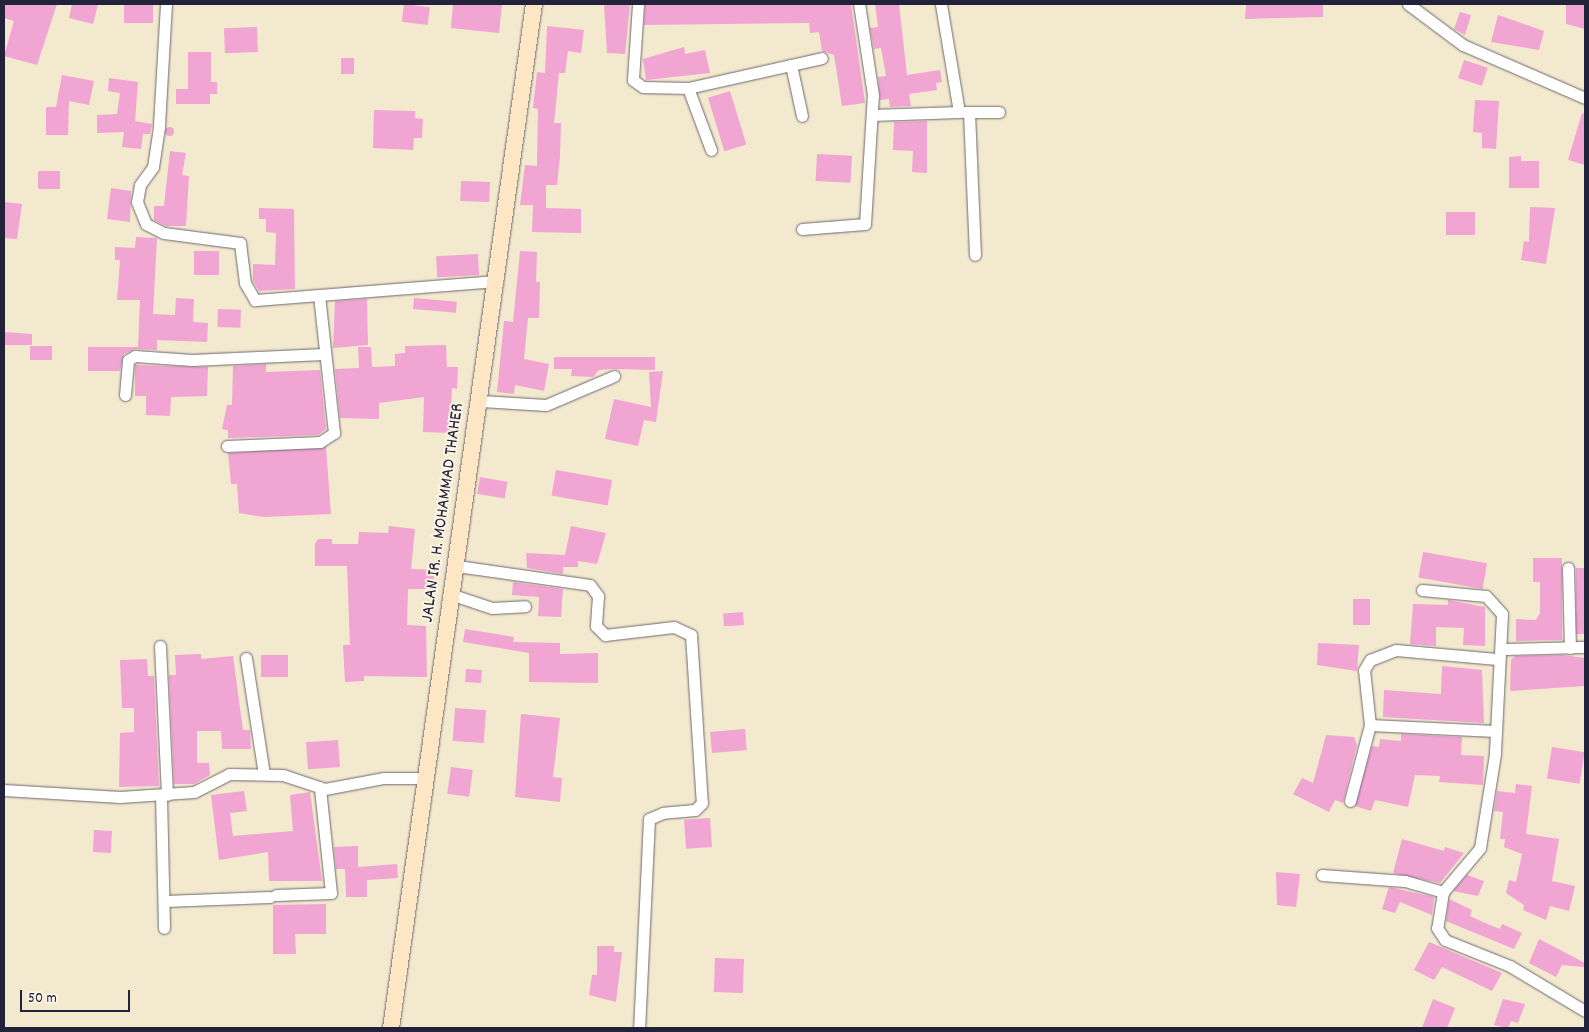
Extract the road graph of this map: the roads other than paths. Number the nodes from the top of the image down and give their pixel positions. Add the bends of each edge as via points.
1 (166, 4) edge
2 (534, 4) edge
3 (638, 4) edge
4 (859, 4) edge
5 (941, 4) edge
6 (1408, 4) edge
7 (822, 58) dead end
8 (791, 65) junction
9 (688, 88) junction
10 (1585, 98) edge
11 (964, 112) junction
12 (999, 112) dead end
13 (872, 115) junction
14 (802, 116) dead end
15 (711, 150) dead end
16 (802, 229) dead end
17 (974, 255) dead end
18 (496, 282) junction
19 (319, 296) junction
20 (324, 354) junction
21 (614, 376) dead end
22 (126, 396) dead end
23 (481, 401) junction
24 (227, 446) dead end
25 (456, 566) junction
26 (1568, 568) dead end
27 (1422, 590) dead end
28 (453, 595) junction
29 (525, 606) dead end
30 (160, 646) dead end
31 (1585, 647) edge
32 (1570, 648) junction
33 (1500, 654) junction
34 (246, 658) dead end
35 (1370, 725) junction
36 (1495, 731) junction
37 (264, 774) junction
38 (425, 778) junction
39 (320, 788) junction
40 (4, 790) edge
41 (164, 795) junction
42 (1350, 801) dead end
43 (1322, 875) dead end
44 (1443, 892) junction
45 (164, 901) junction
46 (164, 928) dead end
47 (1585, 1011) edge
48 (391, 1028) edge
49 (639, 1028) edge

1 - 19 street via 159,127 153,167 140,184 140,218 164,233 240,242 245,283 255,300
2 - 18 main road, JALAN IR. H. MOHAMMAD THAHER
3 - 9 street via 634,83
4 - 13 street via 874,95
5 - 11 street
6 - 10 street via 1463,45
7 - 8 street
8 - 9 street
8 - 14 street
9 - 15 street
11 - 12 street
11 - 13 street
11 - 17 street
13 - 16 street via 865,224
18 - 19 street via 380,287
18 - 23 main road, JALAN IR. H. MOHAMMAD THAHER
19 - 20 street
20 - 22 street via 192,360 135,356 128,360
20 - 24 street via 333,418 330,439
21 - 23 street via 546,405
23 - 25 main road, JALAN IR. H. MOHAMMAD THAHER
25 - 28 main road, JALAN IR. H. MOHAMMAD THAHER
25 - 49 street via 590,584 598,596 596,626 605,636 674,627 691,635 702,803 695,810 662,813 649,819
26 - 32 street
27 - 33 street via 1472,594 1496,602 1502,614
28 - 29 street via 492,608
28 - 38 main road, JALAN IR. H. MOHAMMAD THAHER
30 - 41 street
31 - 32 street
32 - 33 street
33 - 35 street via 1381,652 1364,670
33 - 36 street
34 - 37 street
35 - 36 street
35 - 42 street
36 - 44 street via 1480,848
37 - 39 street via 283,775
37 - 41 street via 230,774 194,792
38 - 39 street via 384,778
38 - 48 main road, JALAN IR. H. MOHAMMAD THAHER
39 - 45 street via 330,893
40 - 41 street via 73,796
41 - 45 street
43 - 44 street via 1405,881
44 - 47 street via 1436,920 1445,940 1510,966
45 - 46 street

